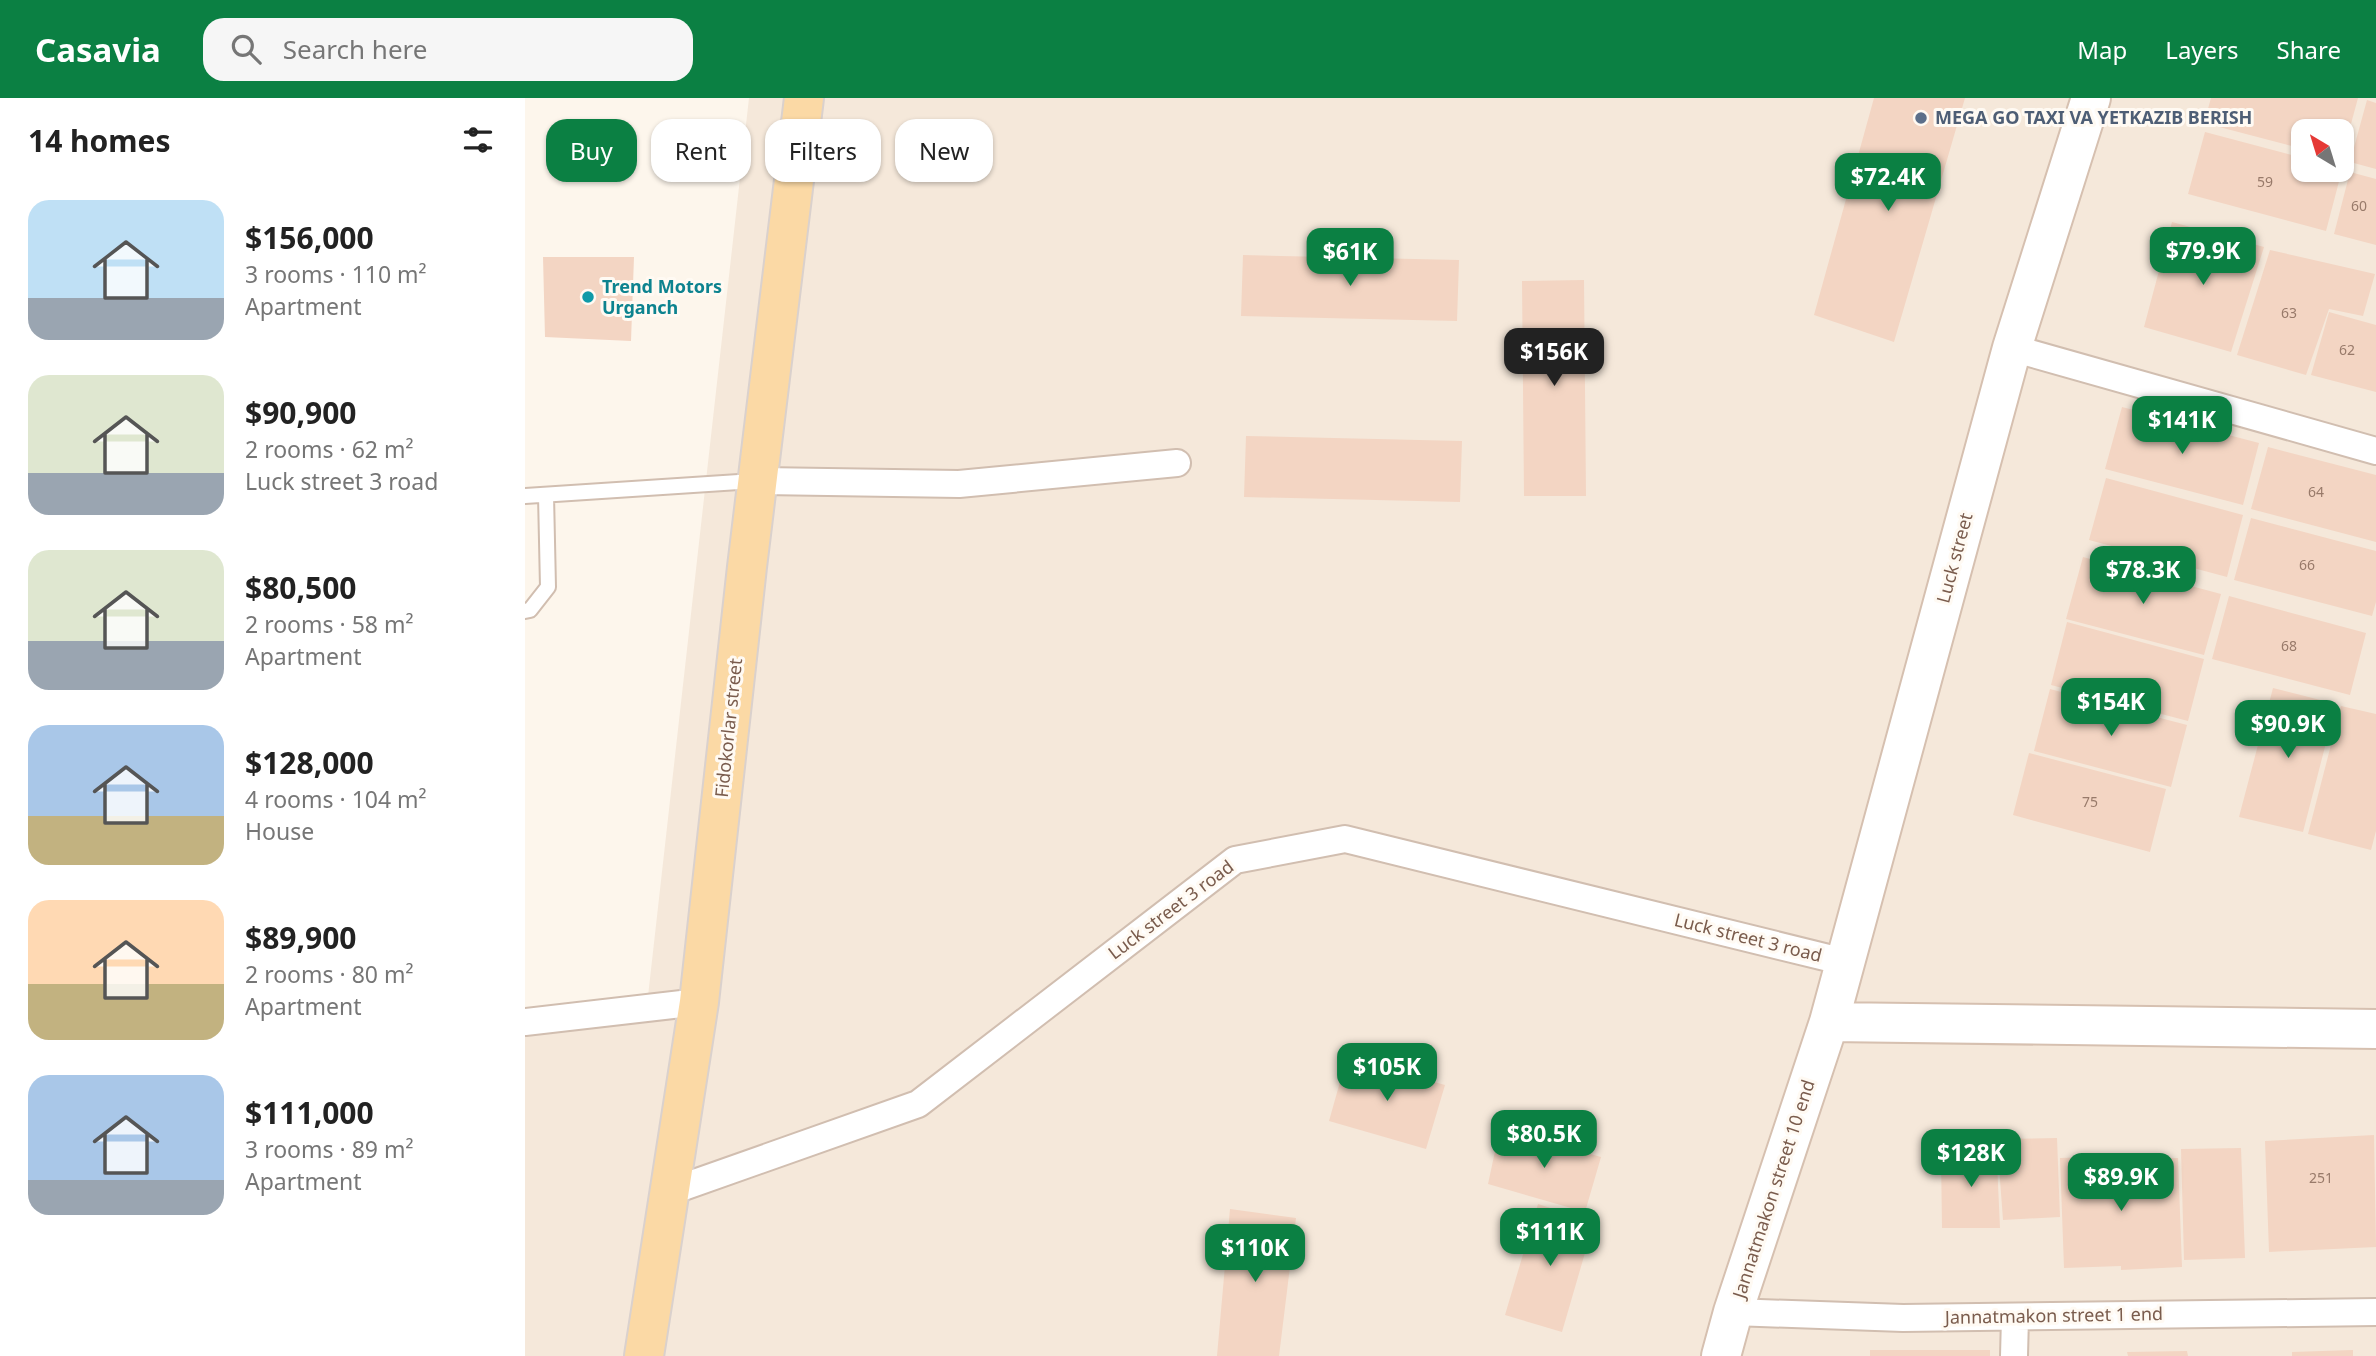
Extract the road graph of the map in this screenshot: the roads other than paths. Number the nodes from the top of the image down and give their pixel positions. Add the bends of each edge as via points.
1 (804, 98) edge
2 (2091, 98) edge
3 (2012, 348) junction
4 (2376, 451) edge
5 (1177, 463) dead end
6 (758, 481) junction
7 (546, 495) junction
8 (525, 496) edge
9 (525, 611) edge
10 (1845, 962) junction
11 (699, 1002) junction
12 (525, 1022) edge
13 (1829, 1022) junction
14 (2376, 1029) edge
15 (669, 1192) junction
16 (1733, 1312) junction
17 (2376, 1312) edge
18 (2015, 1317) junction
19 (643, 1356) edge
20 (1721, 1356) edge
21 (2014, 1356) edge

1 - 6 main road, Fidokorlar street
2 - 3 street, Luck street
3 - 4 street
3 - 10 street, Luck street
5 - 6 street via 959,484
6 - 7 lane
6 - 11 main road, Fidokorlar street
7 - 8 lane
7 - 9 lane via 548,587 530,611
10 - 13 street, Luck street
10 - 15 street, Luck street 3 road via 1345,839 1235,860 918,1104
11 - 12 street
11 - 15 main road, Fidokorlar street
13 - 14 street
13 - 16 street, Jannatmakon street 10 end
15 - 19 main road, Fidokorlar street
16 - 18 street, Jannatmakon street 1 end
16 - 20 street, Jannatmakon street 10 end
17 - 18 street, Jannatmakon street 1 end
18 - 21 street

